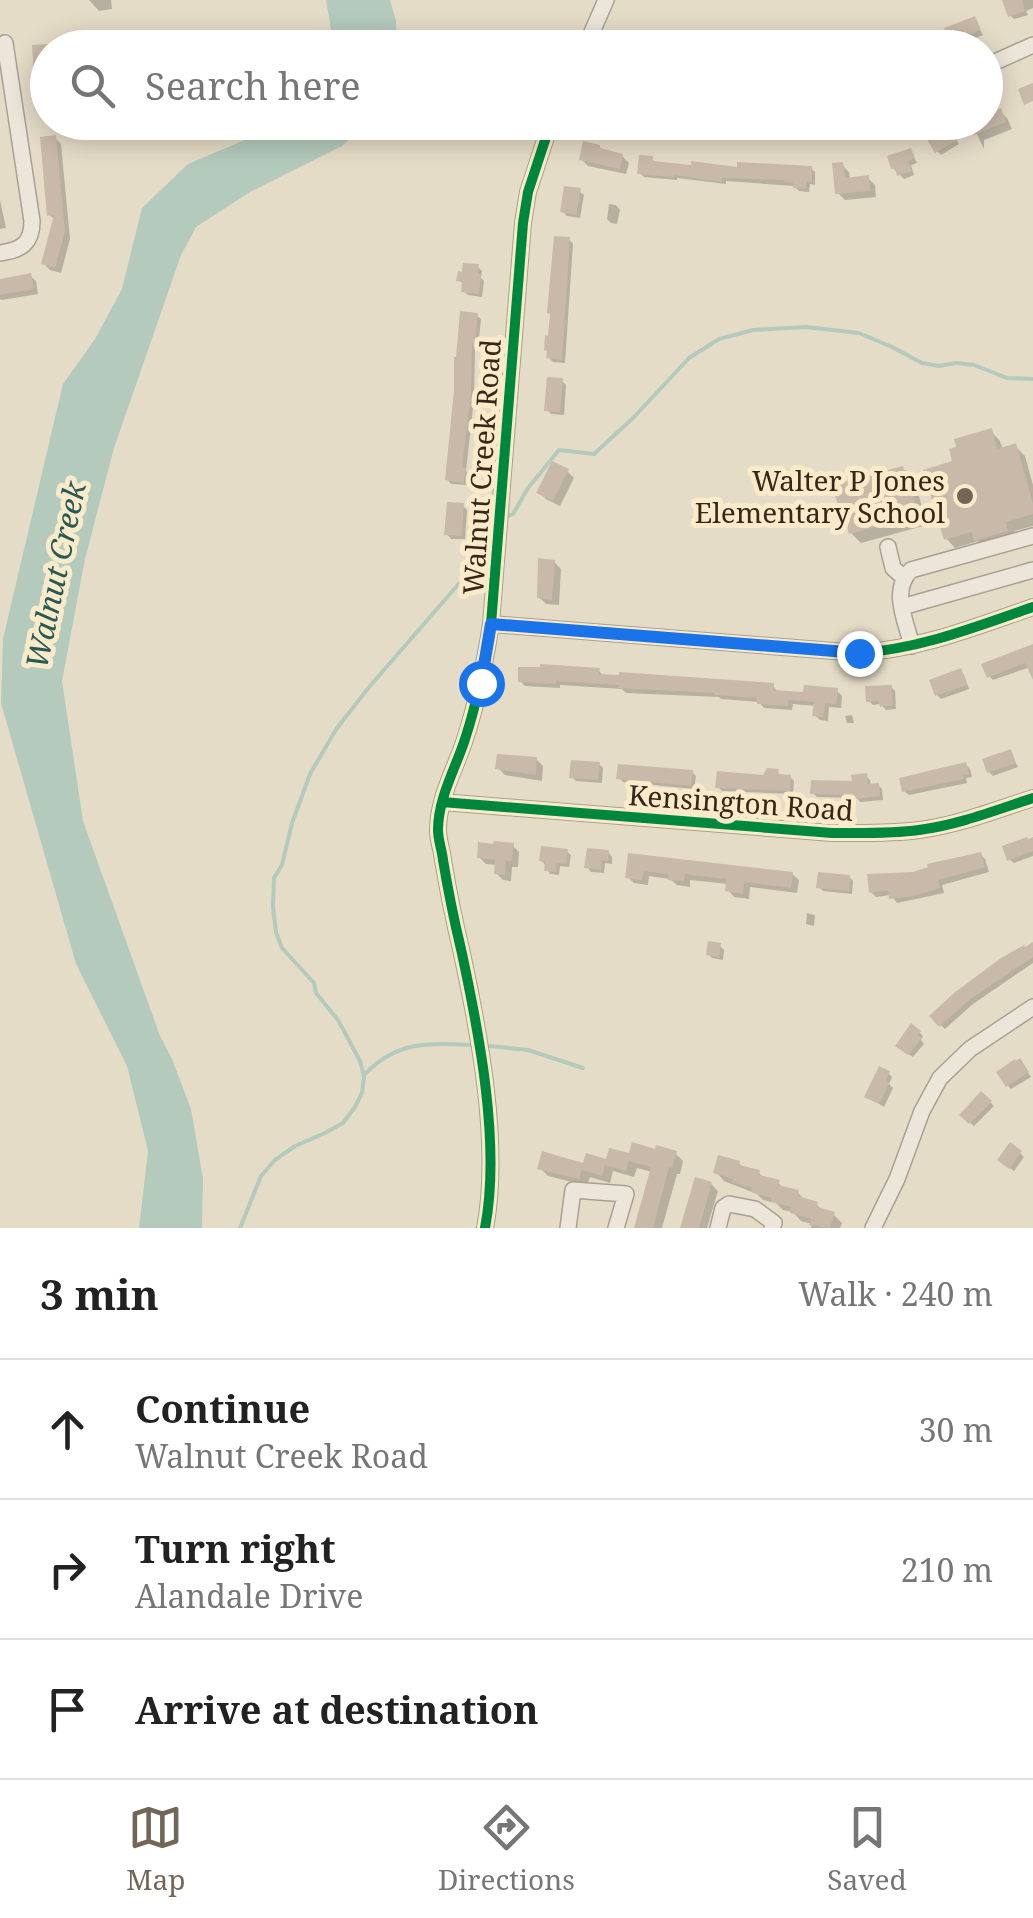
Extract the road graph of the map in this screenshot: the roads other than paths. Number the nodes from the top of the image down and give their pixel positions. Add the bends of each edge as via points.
1 (606, 0) edge
2 (593, 30) edge
3 (5, 43) dead end
4 (1033, 45) edge
5 (1003, 58) edge
6 (545, 140) edge
7 (0, 253) edge
8 (1033, 536) edge
9 (888, 547) dead end
10 (1033, 570) edge
11 (904, 577) junction
12 (902, 607) junction
13 (1033, 607) edge
14 (491, 624) junction
15 (912, 646) junction
16 (1033, 798) edge
17 (442, 802) junction
18 (1033, 1006) edge
19 (485, 1228) edge
20 (568, 1228) edge
21 (616, 1228) edge
22 (718, 1228) edge
23 (772, 1228) edge
24 (874, 1228) edge

1 - 2 street
3 - 7 street via 32,232 22,248
4 - 5 street
6 - 14 street, Walnut Creek Road via 522,222
8 - 11 street
9 - 11 street via 893,568
10 - 12 street
11 - 12 street via 898,590
12 - 15 street
13 - 15 street
14 - 15 street via 859,653
14 - 17 street, Walnut Creek Road via 467,734
16 - 17 street, Kensington Road via 958,822 880,834
17 - 19 street, Walnut Creek Road via 438,830 486,1098
18 - 24 street via 940,1078
20 - 21 street via 572,1190 626,1194
22 - 23 street via 729,1204 755,1209

